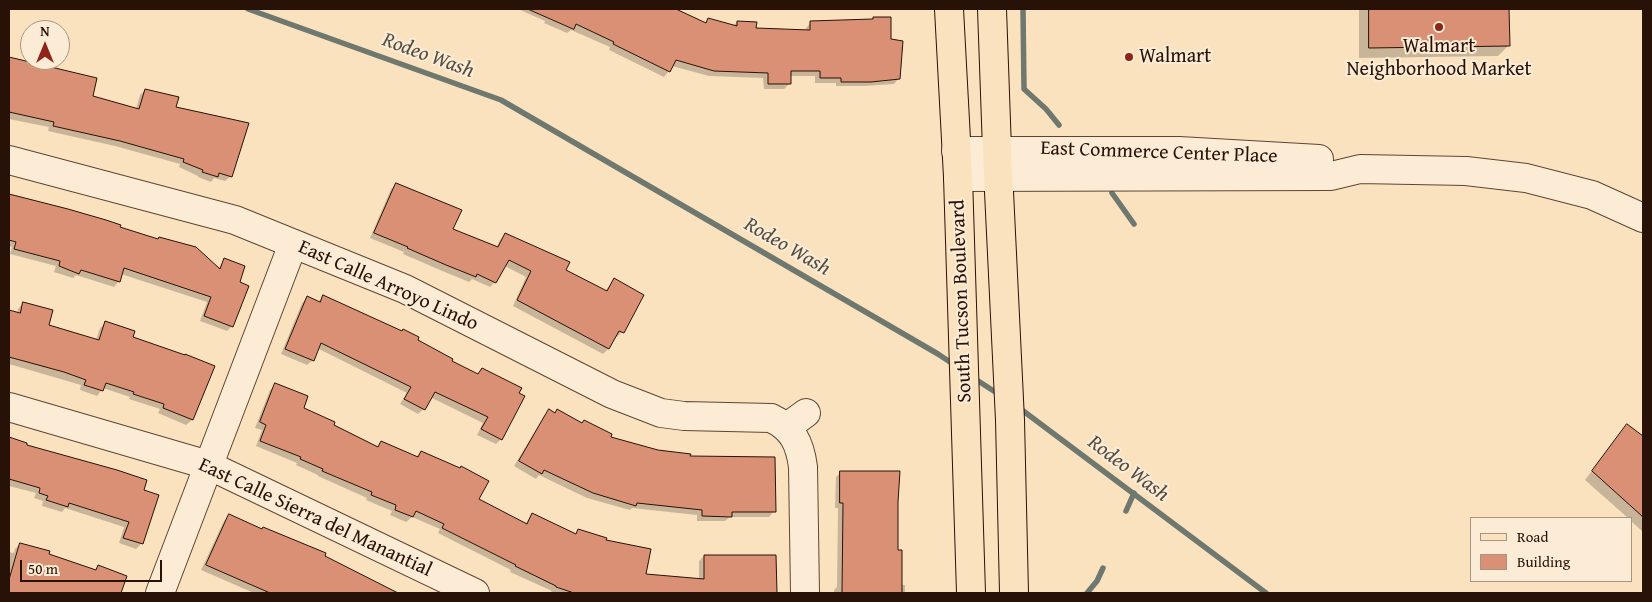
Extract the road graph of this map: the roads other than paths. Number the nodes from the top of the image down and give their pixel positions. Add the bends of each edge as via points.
1 (949, 9) edge
2 (992, 9) edge
3 (997, 150) junction
4 (9, 160) edge
5 (957, 164) junction
6 (1360, 169) junction
7 (999, 176) junction
8 (1643, 218) edge
9 (293, 244) junction
10 (9, 407) edge
11 (208, 466) junction
12 (160, 593) edge
13 (475, 593) edge
14 (805, 593) edge
15 (971, 593) edge
16 (1014, 593) edge

1 - 5 main road, South Tucson Boulevard
2 - 3 main road, South Tucson Boulevard
3 - 5 street, East Commerce Center Place
3 - 6 street, East Commerce Center Place via 1179,151 1330,159
3 - 7 main road, South Tucson Boulevard
4 - 9 street, East Calle Arroyo Lindo via 235,220
5 - 7 street, East Commerce Center Place
5 - 15 main road, South Tucson Boulevard
6 - 7 street, East Commerce Center Place via 1332,176
6 - 8 street, East Commerce Center Place via 1466,171 1526,178 1592,195
7 - 16 main road, South Tucson Boulevard
9 - 11 street
9 - 14 street, East Calle Arroyo Lindo via 405,289 612,394 661,412 684,416 771,418 781,422 797,420 803,467
10 - 11 street, East Calle Sierra del Manantial
11 - 12 street
11 - 13 street, East Calle Sierra del Manantial

